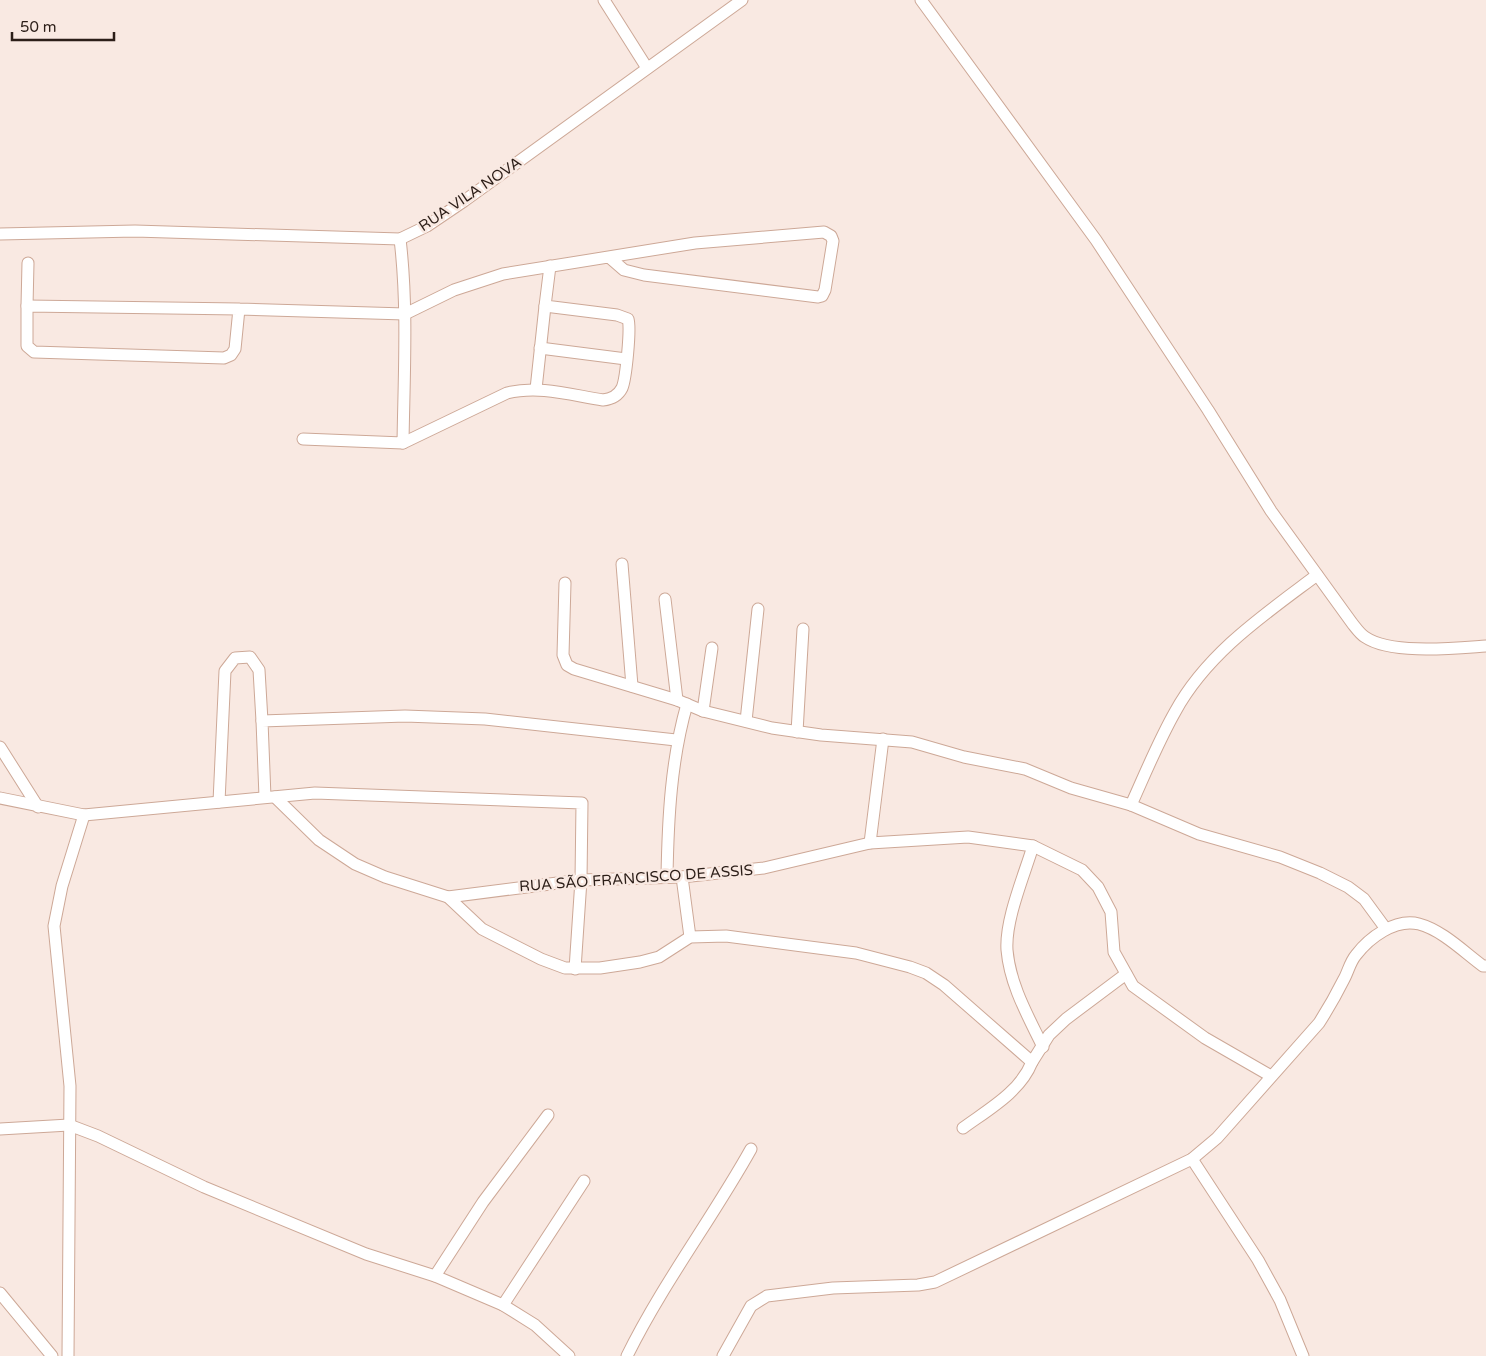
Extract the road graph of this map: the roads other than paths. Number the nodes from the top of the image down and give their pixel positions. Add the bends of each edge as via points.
1 (604, 0) edge
2 (742, 0) edge
3 (921, 0) edge
4 (647, 68) junction
5 (0, 234) edge
6 (400, 239) junction
7 (609, 257) junction
8 (28, 262) dead end
9 (550, 266) junction
10 (27, 306) junction
11 (545, 306) junction
12 (238, 309) junction
13 (405, 314) junction
14 (540, 348) junction
15 (626, 359) junction
16 (536, 389) junction
17 (303, 439) dead end
18 (403, 443) junction
19 (622, 564) dead end
20 (1317, 575) junction
21 (565, 583) dead end
22 (666, 599) dead end
23 (758, 609) dead end
24 (803, 630) dead end
25 (1486, 646) edge
26 (712, 648) dead end
27 (632, 686) junction
28 (682, 702) junction
29 (703, 710) junction
30 (262, 721) junction
31 (746, 722) junction
32 (797, 732) junction
33 (883, 739) junction
34 (676, 740) junction
35 (0, 747) edge
36 (270, 797) junction
37 (0, 798) edge
38 (219, 802) junction
39 (1131, 805) junction
40 (38, 807) junction
41 (84, 816) junction
42 (870, 843) junction
43 (1033, 846) junction
44 (667, 877) junction
45 (682, 877) junction
46 (580, 880) junction
47 (448, 897) junction
48 (1386, 929) junction
49 (690, 936) junction
50 (575, 969) junction
51 (1485, 970) edge
52 (1126, 974) junction
53 (1043, 1047) junction
54 (1032, 1062) junction
55 (1271, 1076) junction
56 (548, 1115) dead end
57 (69, 1125) junction
58 (963, 1128) dead end
59 (0, 1129) edge
60 (751, 1149) dead end
61 (1192, 1159) junction
62 (584, 1181) dead end
63 (434, 1276) junction
64 (0, 1294) edge
65 (503, 1305) junction
66 (52, 1356) edge
67 (68, 1356) edge
68 (569, 1356) edge
69 (627, 1356) edge
70 (723, 1356) edge
71 (1303, 1356) edge

1 - 4 street
2 - 4 street, RUA VILA NOVA
3 - 20 street via 1096,240 1271,510
4 - 6 street, RUA VILA NOVA via 428,226
5 - 6 street, RUA VILA NOVA via 135,231
6 - 13 street
7 - 7 street via 624,270 644,275 818,297 825,290 833,241 824,232 694,243
7 - 9 street
8 - 10 street
9 - 11 street
9 - 13 street via 503,274 462,287
10 - 12 street
10 - 12 street via 27,346 34,352 224,358 235,349
11 - 14 street
11 - 15 street via 624,316 630,324
12 - 13 street
13 - 18 street
14 - 15 street
14 - 16 street
15 - 16 street via 623,386 612,398 603,400
16 - 18 street via 507,393
17 - 18 street
19 - 27 street
20 - 25 street via 1364,637 1379,644 1429,650
20 - 39 street via 1237,637 1197,680 1175,712
21 - 27 street via 564,661 574,669
22 - 28 street
23 - 31 street
24 - 32 street
26 - 29 street
27 - 28 street
28 - 29 street
28 - 34 street
29 - 31 street
30 - 34 street via 405,716 485,719
30 - 36 street
30 - 38 street via 259,670 250,657 235,658 225,671
31 - 32 street
32 - 33 street
33 - 39 street via 912,742 964,757 1025,769 1071,788
33 - 42 street
34 - 44 street via 668,812
35 - 40 street
36 - 38 street
36 - 46 street via 315,793 582,803
36 - 47 street, RUA SÃO FRANCISCO DE ASSIS via 319,840 355,864
37 - 40 street
38 - 41 street
39 - 48 street via 1199,834 1320,872 1364,899
40 - 41 street
41 - 57 street via 62,886 54,926 68,1058
42 - 43 street, RUA SÃO FRANCISCO DE ASSIS via 968,837
42 - 45 street, RUA SÃO FRANCISCO DE ASSIS via 764,868
43 - 52 street, RUA SÃO FRANCISCO DE ASSIS via 1082,870 1098,887 1111,912 1114,952
43 - 53 street via 1010,924 1007,950 1016,992
44 - 45 street, RUA SÃO FRANCISCO DE ASSIS
44 - 46 street, RUA SÃO FRANCISCO DE ASSIS
45 - 49 street
46 - 47 street, RUA SÃO FRANCISCO DE ASSIS
46 - 50 street
47 - 50 street via 482,929 541,959
48 - 51 street via 1408,923 1418,924 1439,934
48 - 55 street via 1354,956 1318,1023
49 - 50 street via 659,957 600,968
49 - 54 street via 726,936 795,944 856,953 910,967 944,985
52 - 53 street via 1066,1018 1049,1035
52 - 55 street, RUA SÃO FRANCISCO DE ASSIS via 1133,986 1158,1006
53 - 54 street
54 - 58 street via 1026,1078
55 - 61 street via 1217,1138
56 - 63 street via 483,1202
57 - 59 street
57 - 63 street via 299,1227 366,1254
57 - 67 street
60 - 69 street via 728,1191 664,1286
61 - 70 street via 935,1282 800,1291 762,1298 746,1312
61 - 71 street via 1258,1260 1280,1300
62 - 65 street
63 - 65 street
64 - 66 street
65 - 68 street via 534,1325

